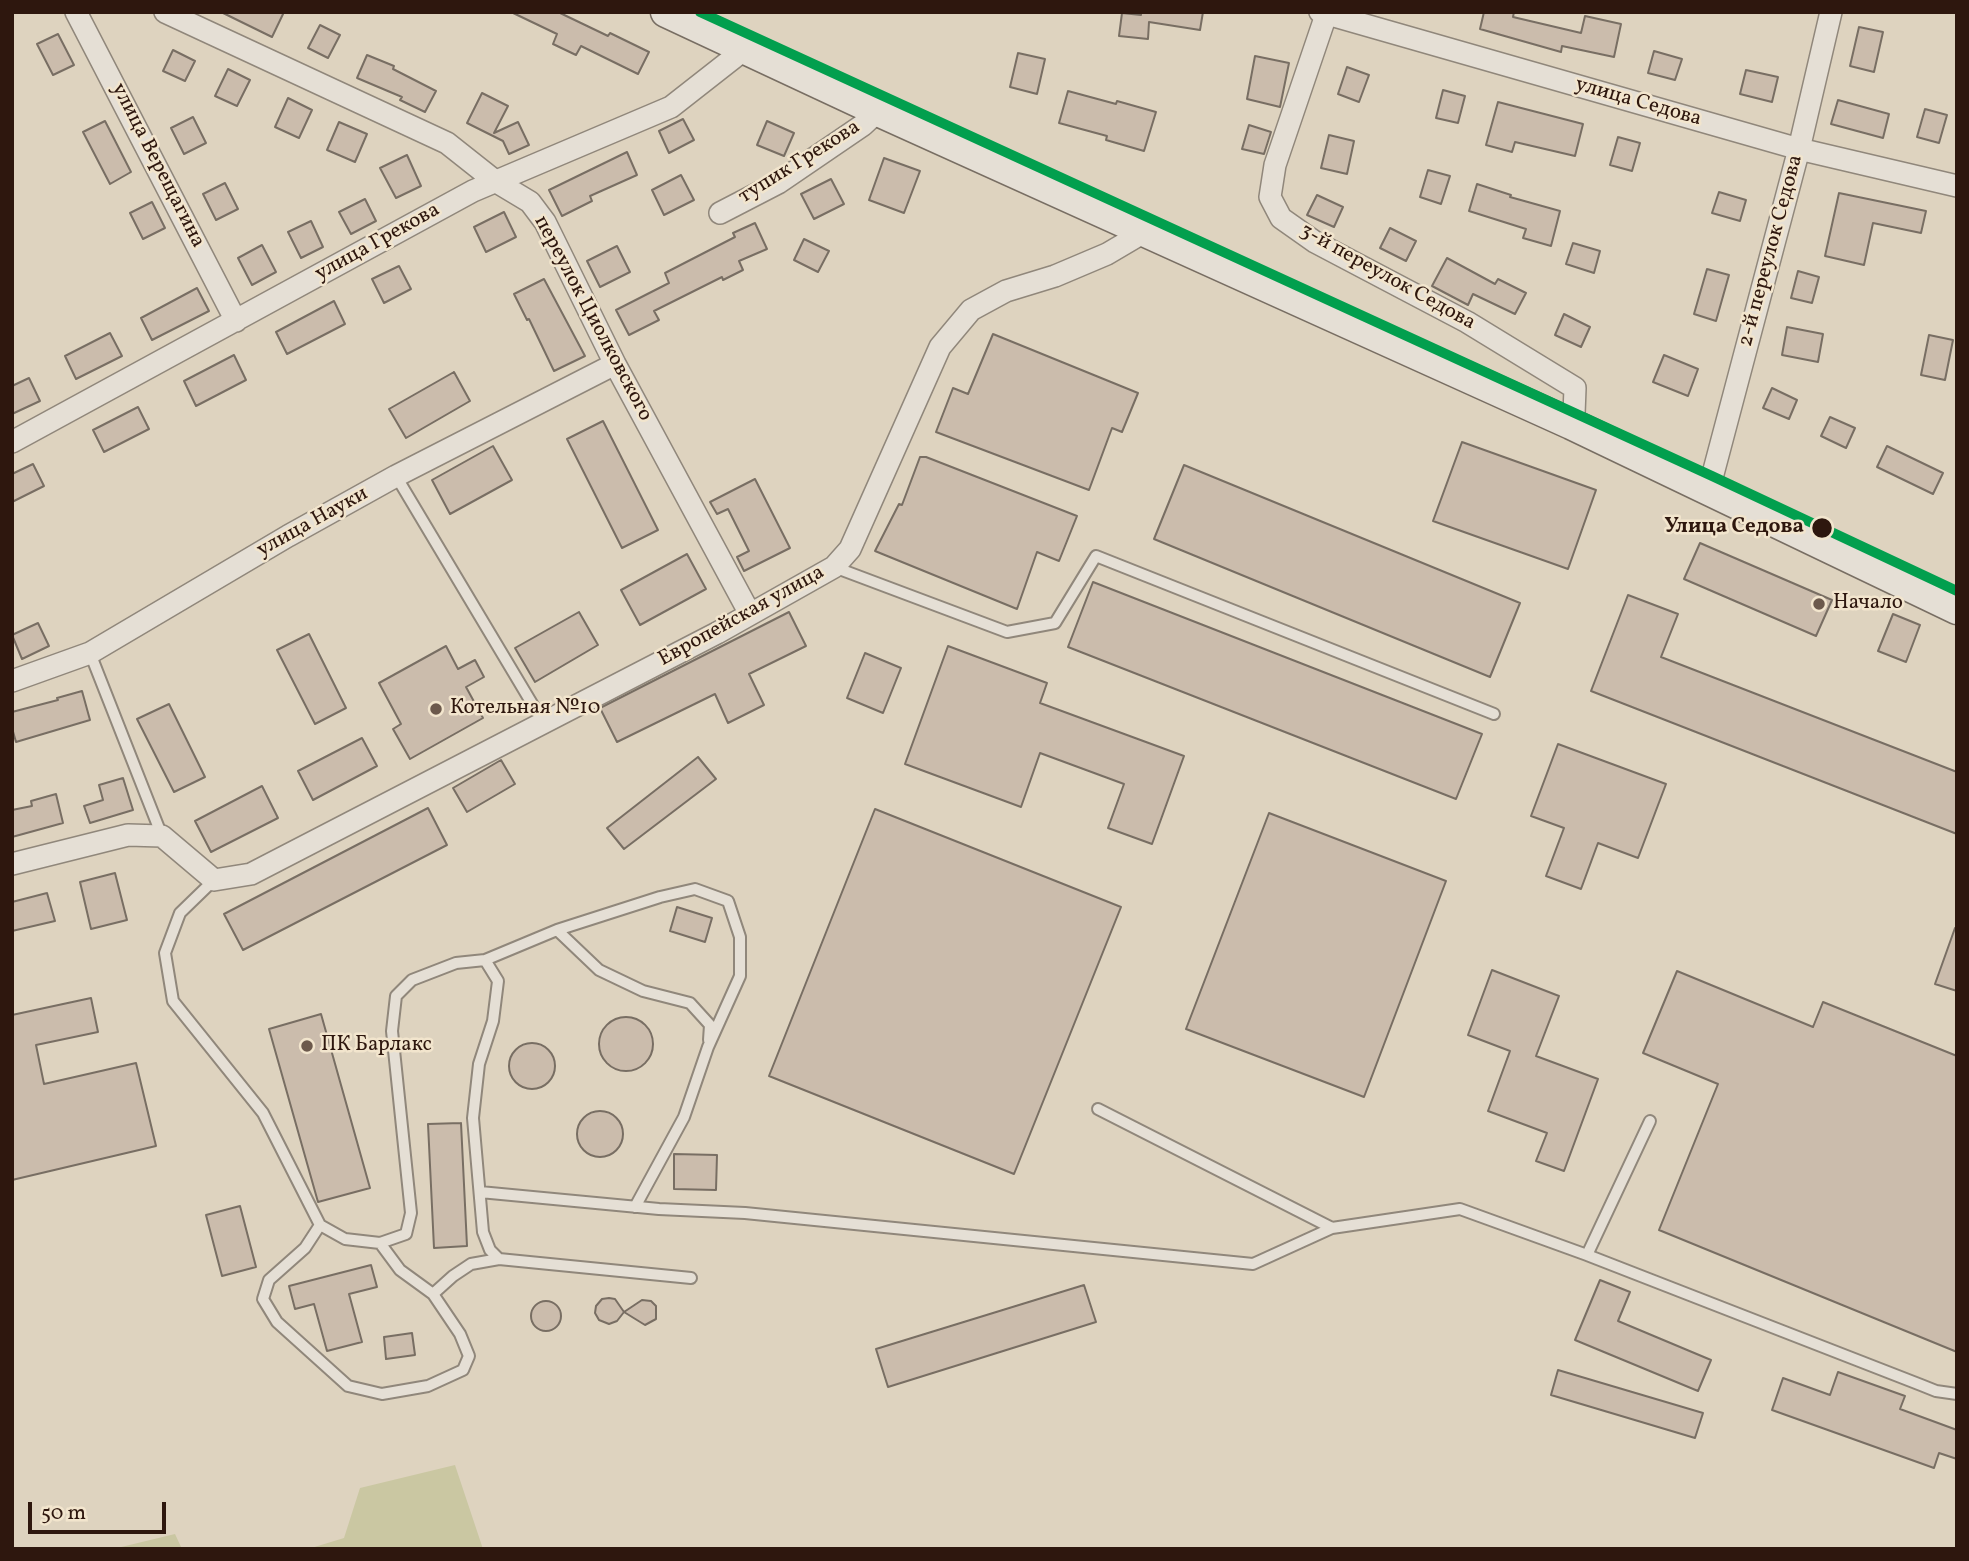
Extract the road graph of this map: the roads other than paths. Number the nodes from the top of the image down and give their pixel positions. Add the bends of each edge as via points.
1 (76, 12) edge
2 (165, 12) edge
3 (666, 12) edge
4 (1831, 12) edge
5 (1324, 13) edge
6 (745, 49) junction
7 (878, 111) junction
8 (1799, 149) junction
9 (495, 181) junction
10 (1957, 186) edge
11 (720, 213) dead end
12 (1146, 231) junction
13 (236, 321) junction
14 (615, 364) junction
15 (1571, 424) junction
16 (12, 442) edge
17 (396, 477) junction
18 (1709, 489) junction
19 (834, 567) junction
20 (1957, 609) edge
21 (750, 614) junction
22 (90, 653) junction
23 (12, 681) edge
24 (1494, 714) dead end
25 (542, 722) junction
26 (162, 836) junction
27 (12, 864) edge
28 (214, 880) junction
29 (557, 930) junction
30 (485, 960) junction
31 (708, 1046) junction
32 (1098, 1109) dead end
33 (1650, 1121) dead end
34 (480, 1192) junction
35 (635, 1207) junction
36 (320, 1226) junction
37 (1332, 1228) junction
38 (380, 1242) junction
39 (1587, 1255) junction
40 (499, 1259) junction
41 (691, 1278) dead end
42 (433, 1294) junction
43 (1956, 1394) edge

1 - 13 street, улица Верещагина
2 - 9 street, переулок Циолковского via 447,143
3 - 6 main road
4 - 8 street, 2-й переулок Седова
5 - 8 street, улица Седова
5 - 15 street, 3-й переулок Седова via 1275,165 1270,197 1281,218 1315,242 1467,322 1575,388
6 - 7 main road
6 - 9 street, улица Грекова via 671,107
7 - 11 street, тупик Грекова via 778,183
7 - 12 main road
8 - 10 street, улица Седова
8 - 18 street, 2-й переулок Седова
9 - 13 street, улица Грекова
9 - 14 street, переулок Циолковского via 530,202 545,222
12 - 15 main road
12 - 19 street, Европейская улица via 1107,254 1006,291 971,310 940,347 850,549
13 - 16 street, улица Грекова
14 - 17 street, улица Науки
14 - 21 street, переулок Циолковского
15 - 18 main road
17 - 22 street, улица Науки
17 - 25 lane
18 - 20 main road
19 - 21 street, Европейская улица
19 - 24 lane via 1007,632 1055,623 1096,556
21 - 25 street, Европейская улица
22 - 23 street, улица Науки
22 - 26 lane
25 - 28 street, Европейская улица via 251,874
26 - 27 street via 128,835
26 - 28 street
28 - 36 lane via 180,913 165,953 173,1001 263,1113
29 - 30 lane
29 - 31 lane via 599,970 643,991 690,1003 709,1025
29 - 31 lane via 695,890 728,901 740,936 740,976
30 - 34 lane via 498,981 493,1021 479,1064 473,1118
30 - 38 lane via 456,963 412,980 396,996 392,1031 411,1213 406,1234
31 - 35 lane via 684,1117
32 - 37 lane
33 - 39 lane
34 - 35 lane
34 - 40 lane via 483,1232 489,1250
35 - 37 lane via 745,1213 1253,1264
36 - 38 lane via 345,1239
36 - 42 lane via 269,1280 263,1299 277,1322 348,1386 382,1394 428,1386 464,1370 469,1356
37 - 39 lane via 1460,1209
38 - 42 lane via 400,1270
39 - 43 lane via 1936,1391
40 - 41 lane
40 - 42 lane via 471,1264

